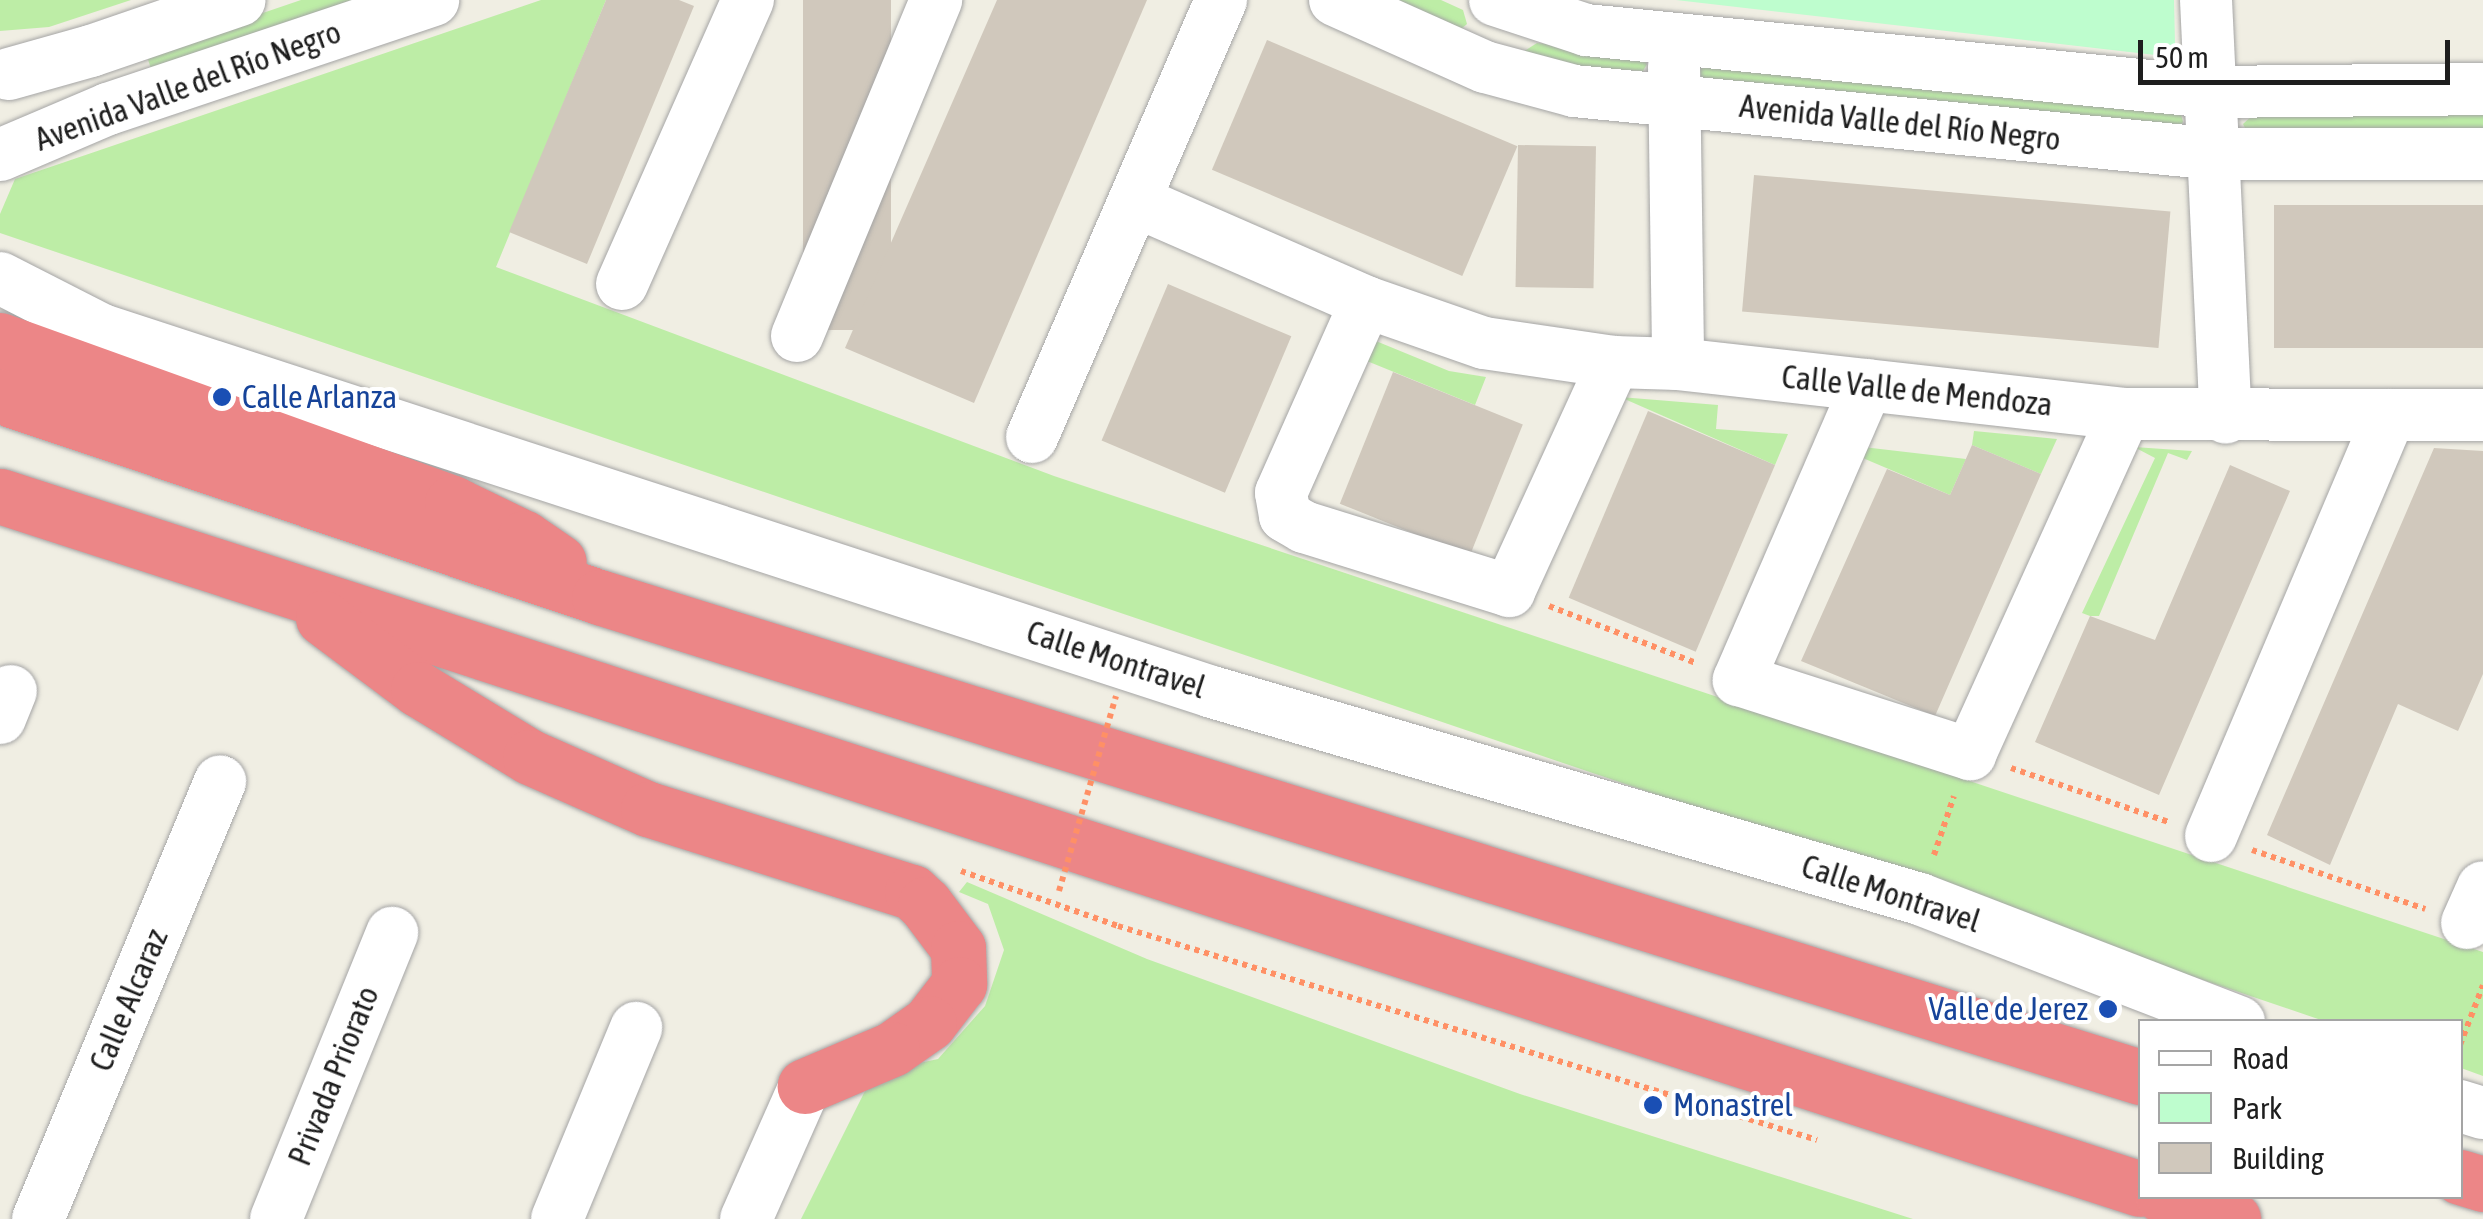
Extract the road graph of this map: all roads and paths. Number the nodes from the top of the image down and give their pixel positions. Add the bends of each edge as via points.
1 (240, 0) edge
2 (434, 0) edge
3 (748, 0) edge
4 (936, 0) edge
5 (1220, 0) edge
6 (1334, 0) edge
7 (2206, 0) edge
8 (1504, 4) edge
9 (1674, 36) junction
10 (92, 52) junction
11 (1485, 67) junction
12 (3, 82) edge
13 (2483, 89) edge
14 (2210, 92) junction
15 (1674, 101) junction
16 (108, 109) junction
17 (2216, 154) junction
18 (2483, 154) edge
19 (0, 155) edge
20 (1135, 202) junction
21 (0, 278) edge
22 (622, 284) dead end
23 (1366, 302) junction
24 (798, 336) dead end
25 (0, 340) edge
26 (1614, 362) junction
27 (1678, 364) junction
28 (1867, 385) junction
29 (0, 396) edge
30 (2124, 414) junction
31 (2390, 415) junction
32 (2483, 415) edge
33 (2226, 418) junction
34 (1032, 437) dead end
35 (0, 496) edge
36 (1509, 591) junction
37 (289, 592) junction
38 (599, 597) junction
39 (1739, 680) junction
40 (1116, 696) dead end
41 (220, 781) dead end
42 (2211, 836) dead end
43 (962, 870) dead end
44 (1059, 891) dead end
45 (392, 933) dead end
46 (2483, 985) edge
47 (2231, 1019) edge
48 (636, 1028) dead end
49 (2463, 1037) edge
50 (2138, 1077) edge
51 (806, 1086) joint
52 (1826, 1142) dead end
53 (2138, 1188) edge
54 (2172, 1199) edge
55 (38, 1219) edge
56 (276, 1219) edge
57 (557, 1219) edge
58 (746, 1219) edge
59 (2232, 1219) edge

1 - 10 street, Avenida Valle del Río Negro
2 - 16 street, Avenida Valle del Río Negro
3 - 22 street
4 - 24 street
5 - 20 street
6 - 11 street, Avenida Valle del Río Negro
7 - 14 street
8 - 9 street, Avenida Valle del Río Negro via 1586,30
8 - 11 street
9 - 14 street, Avenida Valle del Río Negro
9 - 15 street
10 - 12 street, Avenida Valle del Río Negro
10 - 16 street via 115,73 118,86
11 - 15 street, Avenida Valle del Río Negro via 1574,91
13 - 14 street, Avenida Valle del Río Negro
14 - 17 street
15 - 17 street, Avenida Valle del Río Negro
15 - 27 street
16 - 19 street, Avenida Valle del Río Negro
17 - 18 street, Avenida Valle del Río Negro
17 - 33 street
20 - 23 street, Calle Valle de Mendoza
20 - 34 street
21 - 47 street, Calle Montravel via 102,330 1212,692 1920,898
23 - 26 street, Calle Valle de Mendoza via 1484,343
23 - 36 street via 1281,493 1285,516
25 - 38 highway via 489,518
26 - 27 street, Calle Valle de Mendoza
26 - 36 street
27 - 28 street, Calle Valle de Mendoza
28 - 30 street, Calle Valle de Mendoza
28 - 39 street
29 - 38 highway
30 - 33 street, Calle Valle de Mendoza
30 - 39 street via 1970,754
31 - 32 street, Calle Valle de Mendoza
31 - 33 street, Calle Valle de Mendoza
31 - 42 street
35 - 37 highway
36 - 39 path
37 - 51 highway via 418,689 530,757 648,809 912,892 958,948 959,984 929,1022 892,1049
37 - 53 highway
38 - 50 highway
40 - 44 path, bridge
41 - 55 street, Calle Alcaraz
43 - 52 path via 1118,926
45 - 56 street, Privada Priorato
46 - 49 path
48 - 57 street
51 - 58 street
54 - 59 highway

